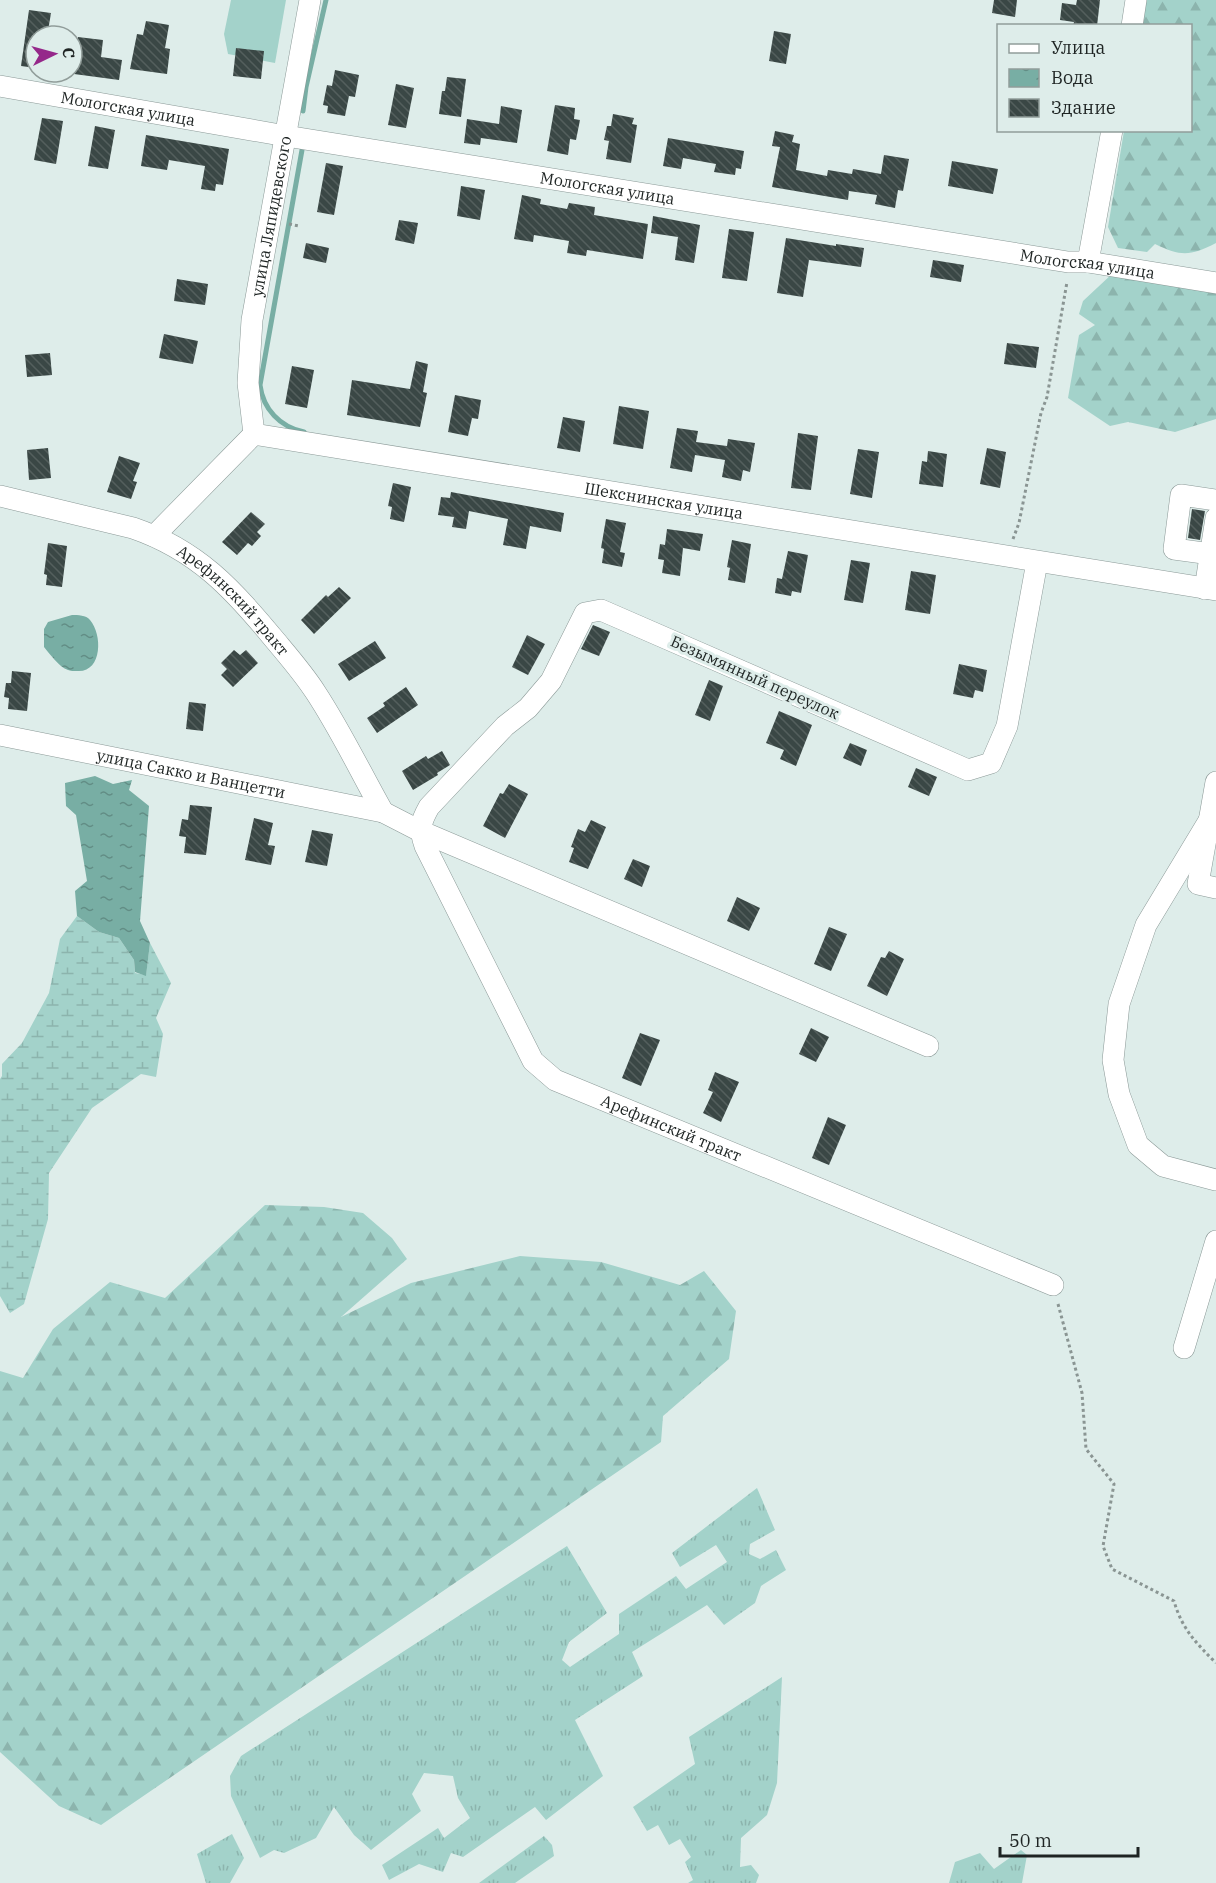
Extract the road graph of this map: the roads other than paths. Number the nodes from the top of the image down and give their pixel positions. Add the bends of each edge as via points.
1 (310, 0) edge
2 (1136, 0) edge
3 (1132, 24) edge
4 (0, 86) edge
5 (1111, 132) edge
6 (286, 136) junction
7 (1078, 262) junction
8 (1216, 283) edge
9 (254, 434) junction
10 (0, 496) edge
11 (1216, 500) edge
12 (1216, 518) edge
13 (154, 536) junction
14 (1211, 554) junction
15 (1037, 562) junction
16 (1210, 590) edge
17 (0, 735) edge
18 (1216, 782) edge
19 (383, 812) junction
20 (1210, 819) junction
21 (420, 831) junction
22 (1207, 886) edge
23 (928, 1046) dead end
24 (1216, 1180) edge
25 (1216, 1241) edge
26 (1053, 1285) road end
27 (1184, 1348) dead end

1 - 6 street, улица Ляпидевского
2 - 3 street
4 - 6 street, Мологская улица
5 - 7 street
6 - 7 street, Мологская улица
6 - 9 street, улица Ляпидевского via 252,320 248,383
7 - 8 street, Мологская улица
9 - 13 street
9 - 15 street, Шекснинская улица
10 - 13 street, Арефинский тракт
11 - 14 street via 1181,495 1174,549
12 - 14 street
13 - 19 street, Арефинский тракт via 208,568 256,616 317,694
14 - 16 street
15 - 16 street, Шекснинская улица
15 - 21 street, Безымянный переулок via 1007,726 991,763 968,770 601,610 585,614 551,681 429,807
17 - 19 street, улица Сакко и Ванцетти
18 - 20 street
19 - 21 street
20 - 22 street
20 - 24 street via 1146,925 1119,1004 1113,1060 1119,1094 1138,1145 1163,1166
21 - 23 street
21 - 26 street, Арефинский тракт via 533,1061 555,1080
25 - 27 street

